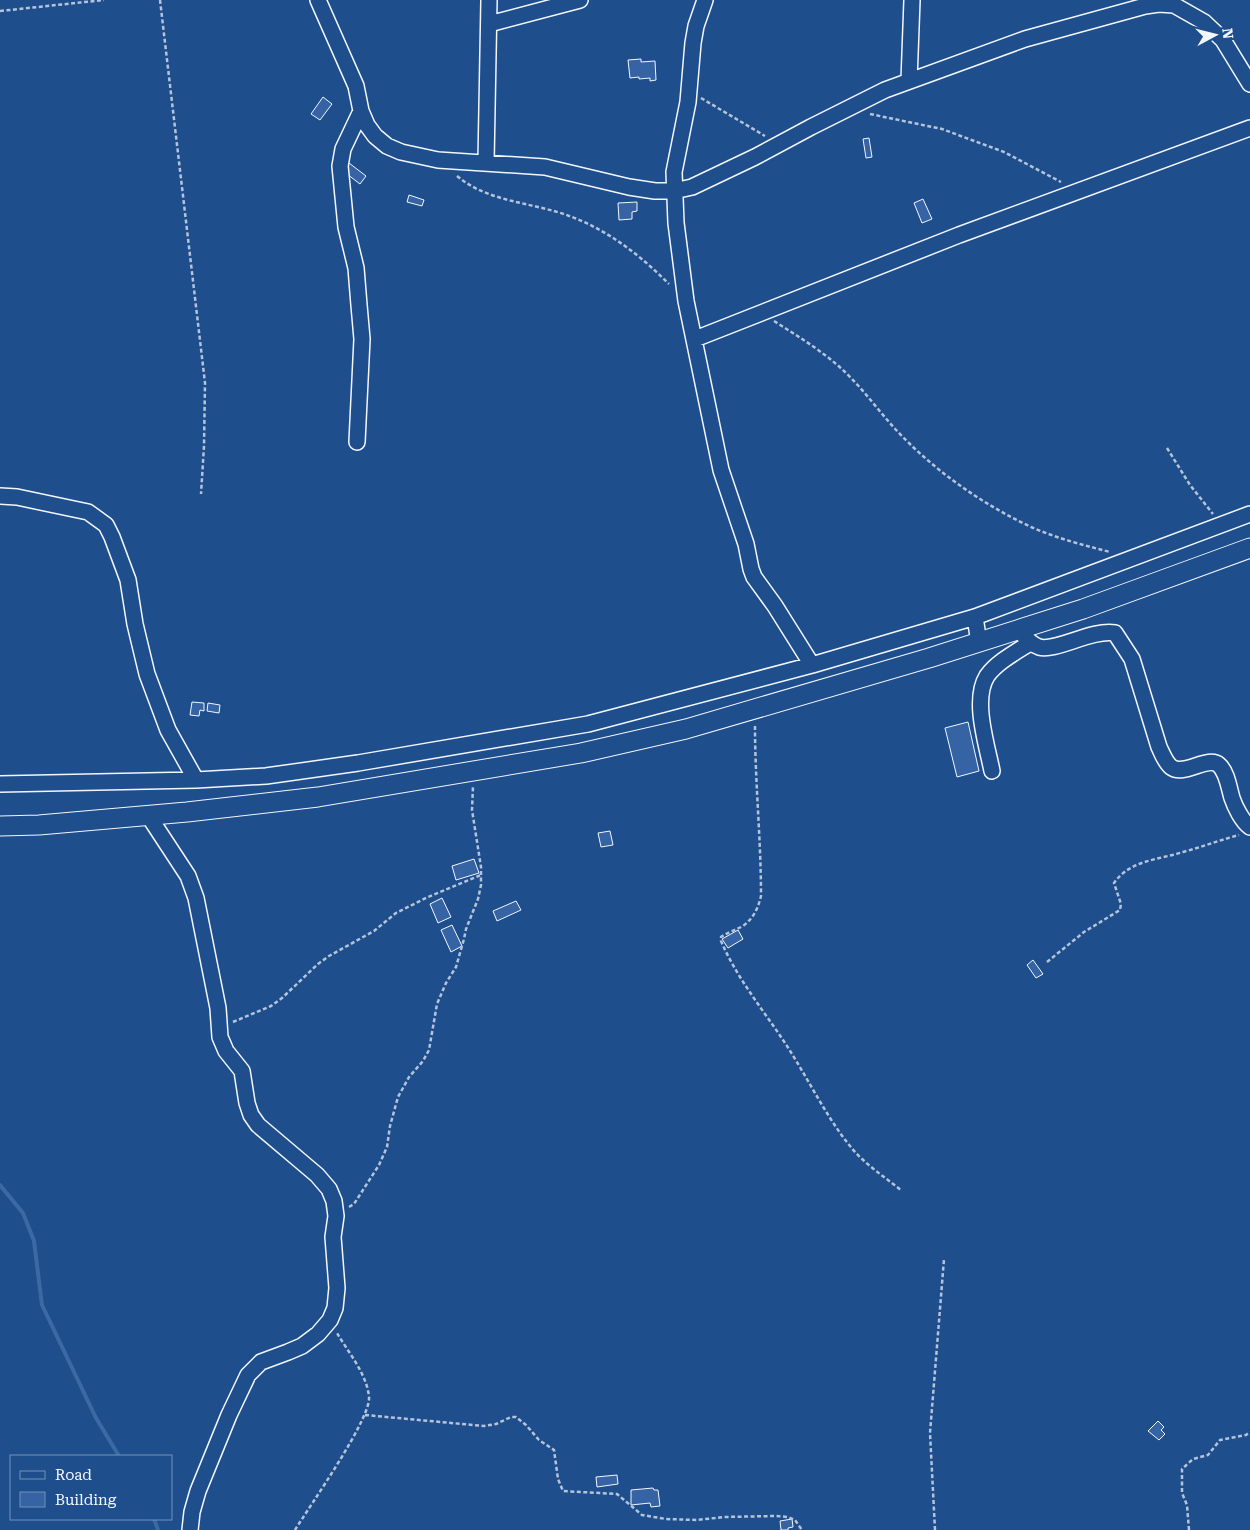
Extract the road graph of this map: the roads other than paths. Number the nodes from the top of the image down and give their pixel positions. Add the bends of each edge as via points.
1 (318, 0) edge
2 (490, 0) edge
3 (580, 0) edge
4 (705, 0) edge
5 (912, 0) edge
6 (1171, 3) edge
7 (489, 24) junction
8 (909, 81) junction
9 (1250, 84) edge
10 (361, 110) junction
11 (1250, 128) edge
12 (486, 162) junction
13 (674, 191) junction
14 (695, 339) junction
15 (357, 442) dead end
16 (0, 496) edge
17 (1250, 514) edge
18 (1250, 548) edge
19 (975, 617) junction
20 (1024, 637) junction
21 (979, 643) junction
22 (812, 665) junction
23 (992, 771) dead end
24 (196, 780) junction
25 (0, 784) edge
26 (148, 815) junction
27 (0, 826) edge
28 (1246, 831) edge
29 (190, 1530) edge

1 - 10 street via 356,86
2 - 7 street
3 - 7 street
4 - 13 street via 693,43 689,92 676,155
5 - 8 street
6 - 8 street via 1145,6 1025,38
6 - 9 street via 1204,22 1222,40
7 - 12 street
8 - 13 street via 885,90 756,157
10 - 12 street via 375,136 401,152 438,160
10 - 15 street via 343,149 340,166 346,227 356,268 362,339
11 - 14 street via 959,235
12 - 13 street via 545,167 630,187
13 - 14 street via 679,258
14 - 22 street via 720,470 746,544 751,569
16 - 24 street via 88,512 106,525 128,580 147,674 168,730
17 - 19 street
18 - 20 main road
19 - 21 street
19 - 22 street
20 - 21 main road
20 - 23 street via 988,675 982,688 980,713
20 - 28 street via 1041,648 1095,633 1115,633 1132,659 1165,760 1178,770 1215,762 1221,766
21 - 26 main road via 686,729 581,753 318,797
22 - 24 street via 588,724 266,776
24 - 25 street
26 - 27 main road
26 - 29 street via 188,876 196,898 222,1043 242,1071 251,1115 329,1189 336,1216 333,1237 337,1288 330,1320 302,1346 261,1362 248,1375 198,1491

